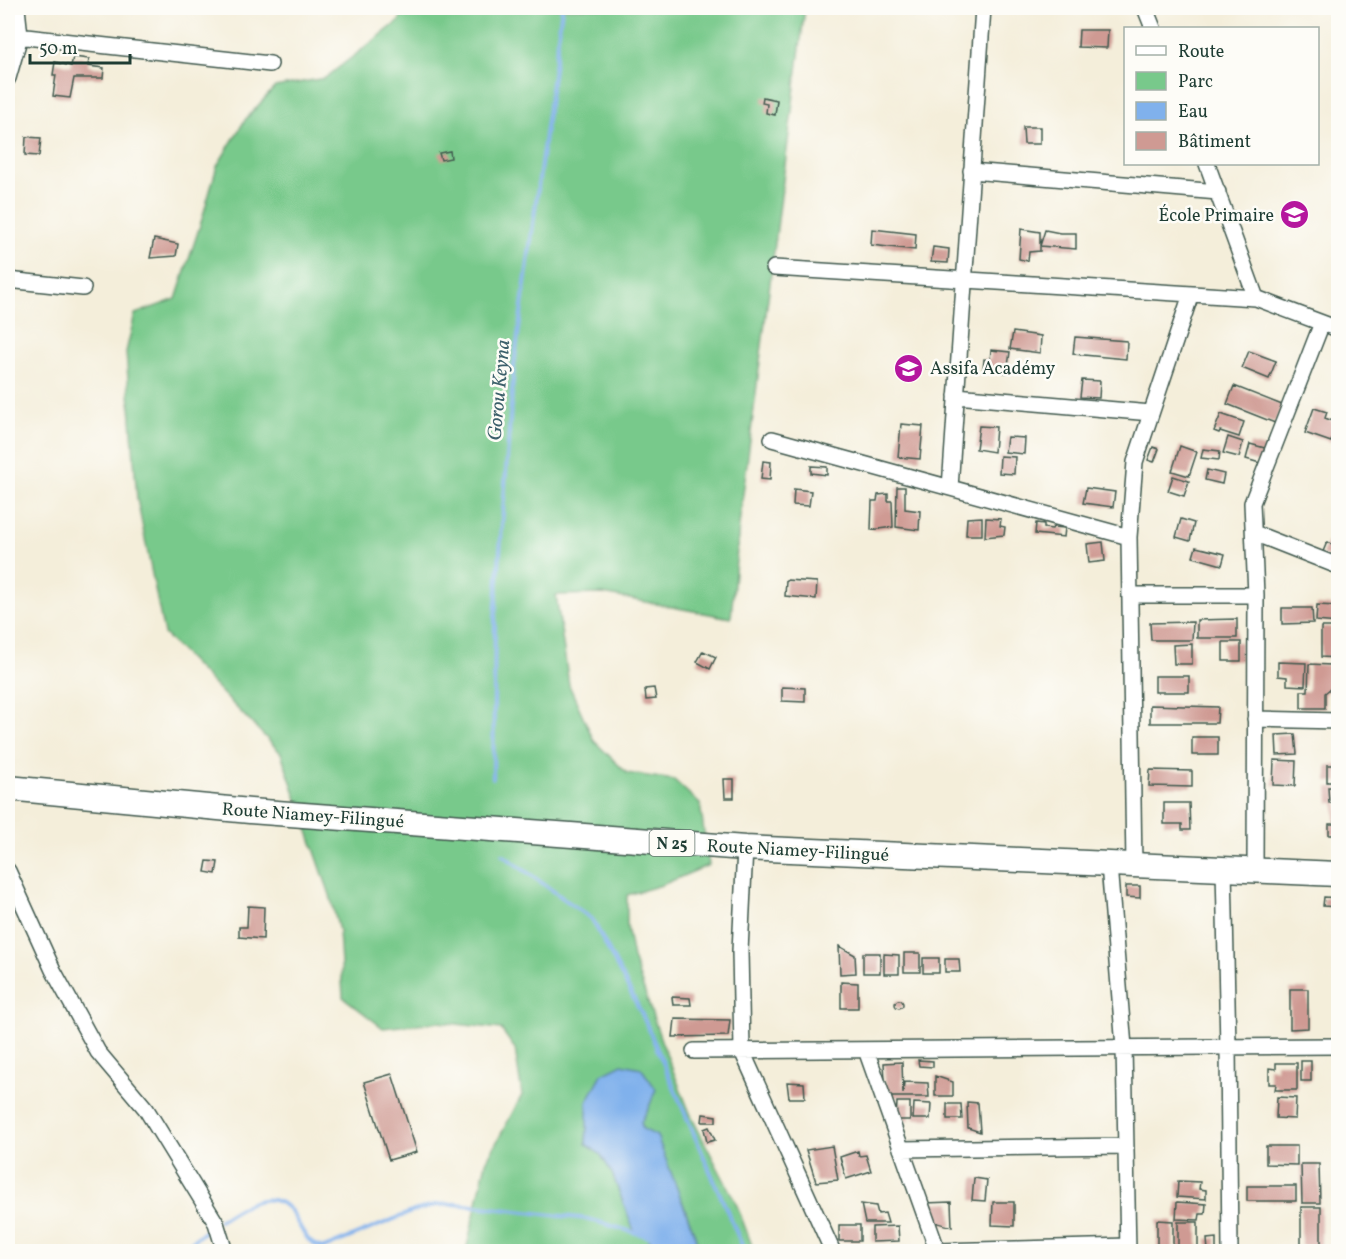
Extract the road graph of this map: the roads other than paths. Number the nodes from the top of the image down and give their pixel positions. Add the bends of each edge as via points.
1 (17, 8) edge
2 (982, 8) edge
3 (1145, 8) edge
4 (1153, 27) edge
5 (14, 35) edge
6 (270, 64) dead end
7 (8, 78) edge
8 (1207, 165) edge
9 (971, 171) junction
10 (1218, 192) junction
11 (774, 268) dead end
12 (8, 280) edge
13 (964, 280) junction
14 (83, 288) dead end
15 (1191, 294) junction
16 (1256, 298) junction
17 (1322, 323) junction
18 (1338, 329) edge
19 (956, 396) junction
20 (1152, 413) junction
21 (772, 439) dead end
22 (950, 488) junction
23 (1254, 533) junction
24 (1129, 537) junction
25 (1338, 566) edge
26 (1130, 595) junction
27 (1256, 595) junction
28 (1255, 719) junction
29 (1338, 721) edge
30 (8, 788) edge
31 (745, 848) junction
32 (1109, 865) junction
33 (1134, 866) junction
34 (1224, 869) junction
35 (1255, 870) junction
36 (8, 872) edge
37 (1338, 874) edge
38 (1338, 1046) edge
39 (1124, 1047) junction
40 (1228, 1047) junction
41 (866, 1050) junction
42 (694, 1051) dead end
43 (742, 1051) junction
44 (1126, 1146) junction
45 (901, 1149) junction
46 (1128, 1249) edge
47 (225, 1251) edge
48 (833, 1251) edge
49 (938, 1251) edge
50 (1230, 1251) edge

1 - 5 street
2 - 9 street
3 - 4 street
5 - 6 street
5 - 7 street
8 - 10 street
9 - 10 street
9 - 13 street
10 - 16 street
11 - 13 street
12 - 14 street
13 - 15 street
13 - 19 street
15 - 16 street
15 - 20 street
16 - 17 street
17 - 18 street
17 - 23 street via 1252,503
19 - 20 street
19 - 22 street
20 - 24 street via 1135,462
21 - 22 street
22 - 24 street
23 - 25 street
23 - 27 street
24 - 26 street
26 - 27 street
26 - 33 street
27 - 28 street
28 - 29 street
28 - 35 street
30 - 31 main road, Route Niamey-Filingué / N 25 via 250,811
31 - 32 main road, Route Niamey-Filingué / N 25
31 - 43 street via 740,951
32 - 33 main road, Route Niamey-Filingué / N 25
32 - 39 street
33 - 34 main road, Route Niamey-Filingué / N 25
34 - 35 main road, Route Niamey-Filingué / N 25
34 - 40 street
35 - 37 main road, Route Niamey-Filingué / N 25
36 - 47 street via 53,970 98,1052 147,1109 216,1223
38 - 40 street
39 - 40 street
39 - 41 street
39 - 44 street
40 - 50 street
41 - 43 street
41 - 45 street
42 - 43 street
43 - 48 street
44 - 45 street
44 - 46 street
45 - 49 street
46 - 49 street

